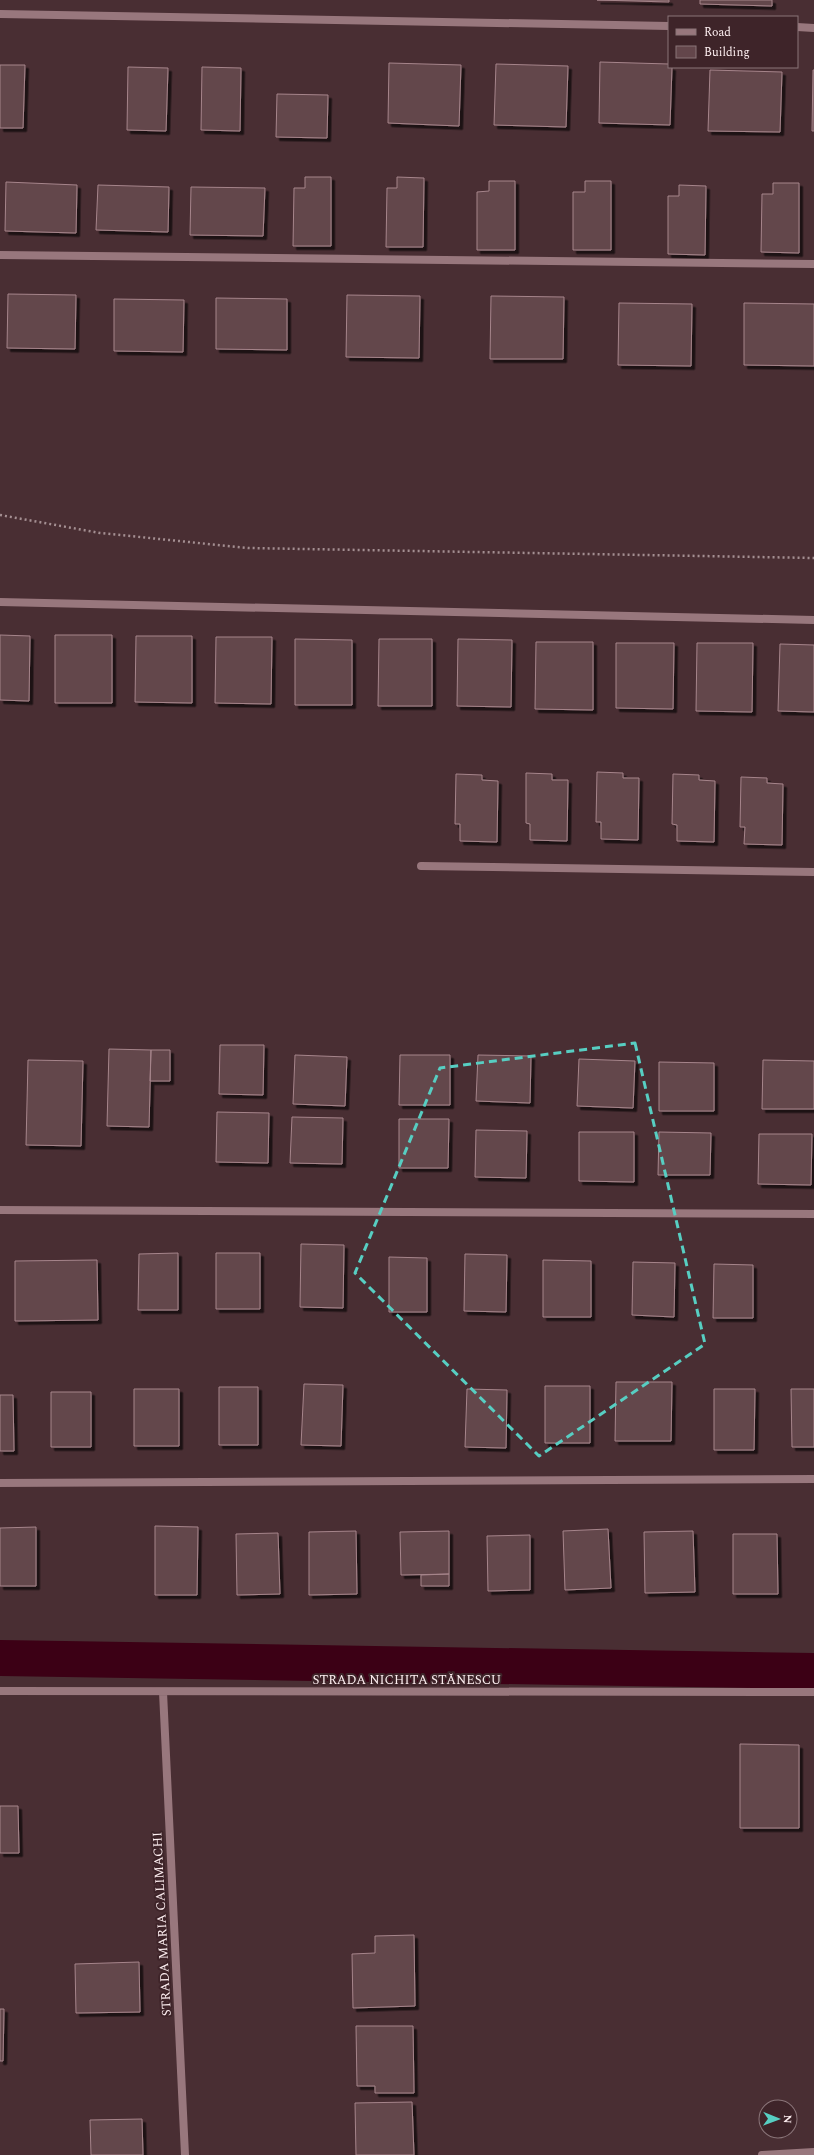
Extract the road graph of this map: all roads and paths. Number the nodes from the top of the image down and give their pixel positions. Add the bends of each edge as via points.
1 (0, 14) edge
2 (668, 26) edge
3 (798, 28) edge
4 (814, 28) edge
5 (0, 255) edge
6 (814, 264) edge
7 (0, 515) edge
8 (814, 558) edge
9 (0, 602) edge
10 (814, 620) edge
11 (421, 866) dead end
12 (814, 872) edge
13 (0, 1210) edge
14 (814, 1214) edge
15 (814, 1479) edge
16 (0, 1483) edge
17 (0, 1691) edge
18 (163, 1692) junction
19 (814, 1692) edge
20 (814, 2152) edge
21 (185, 2155) edge
22 (762, 2155) edge

1 - 2 street
3 - 4 street
5 - 6 street
7 - 8 path via 100,533 248,548
9 - 10 street
11 - 12 street
13 - 14 street
15 - 16 street
17 - 18 street, STRADA NICHITA STĂNESCU
18 - 19 street, STRADA NICHITA STĂNESCU
18 - 21 street, STRADA MARIA CALIMACHI
20 - 22 street

